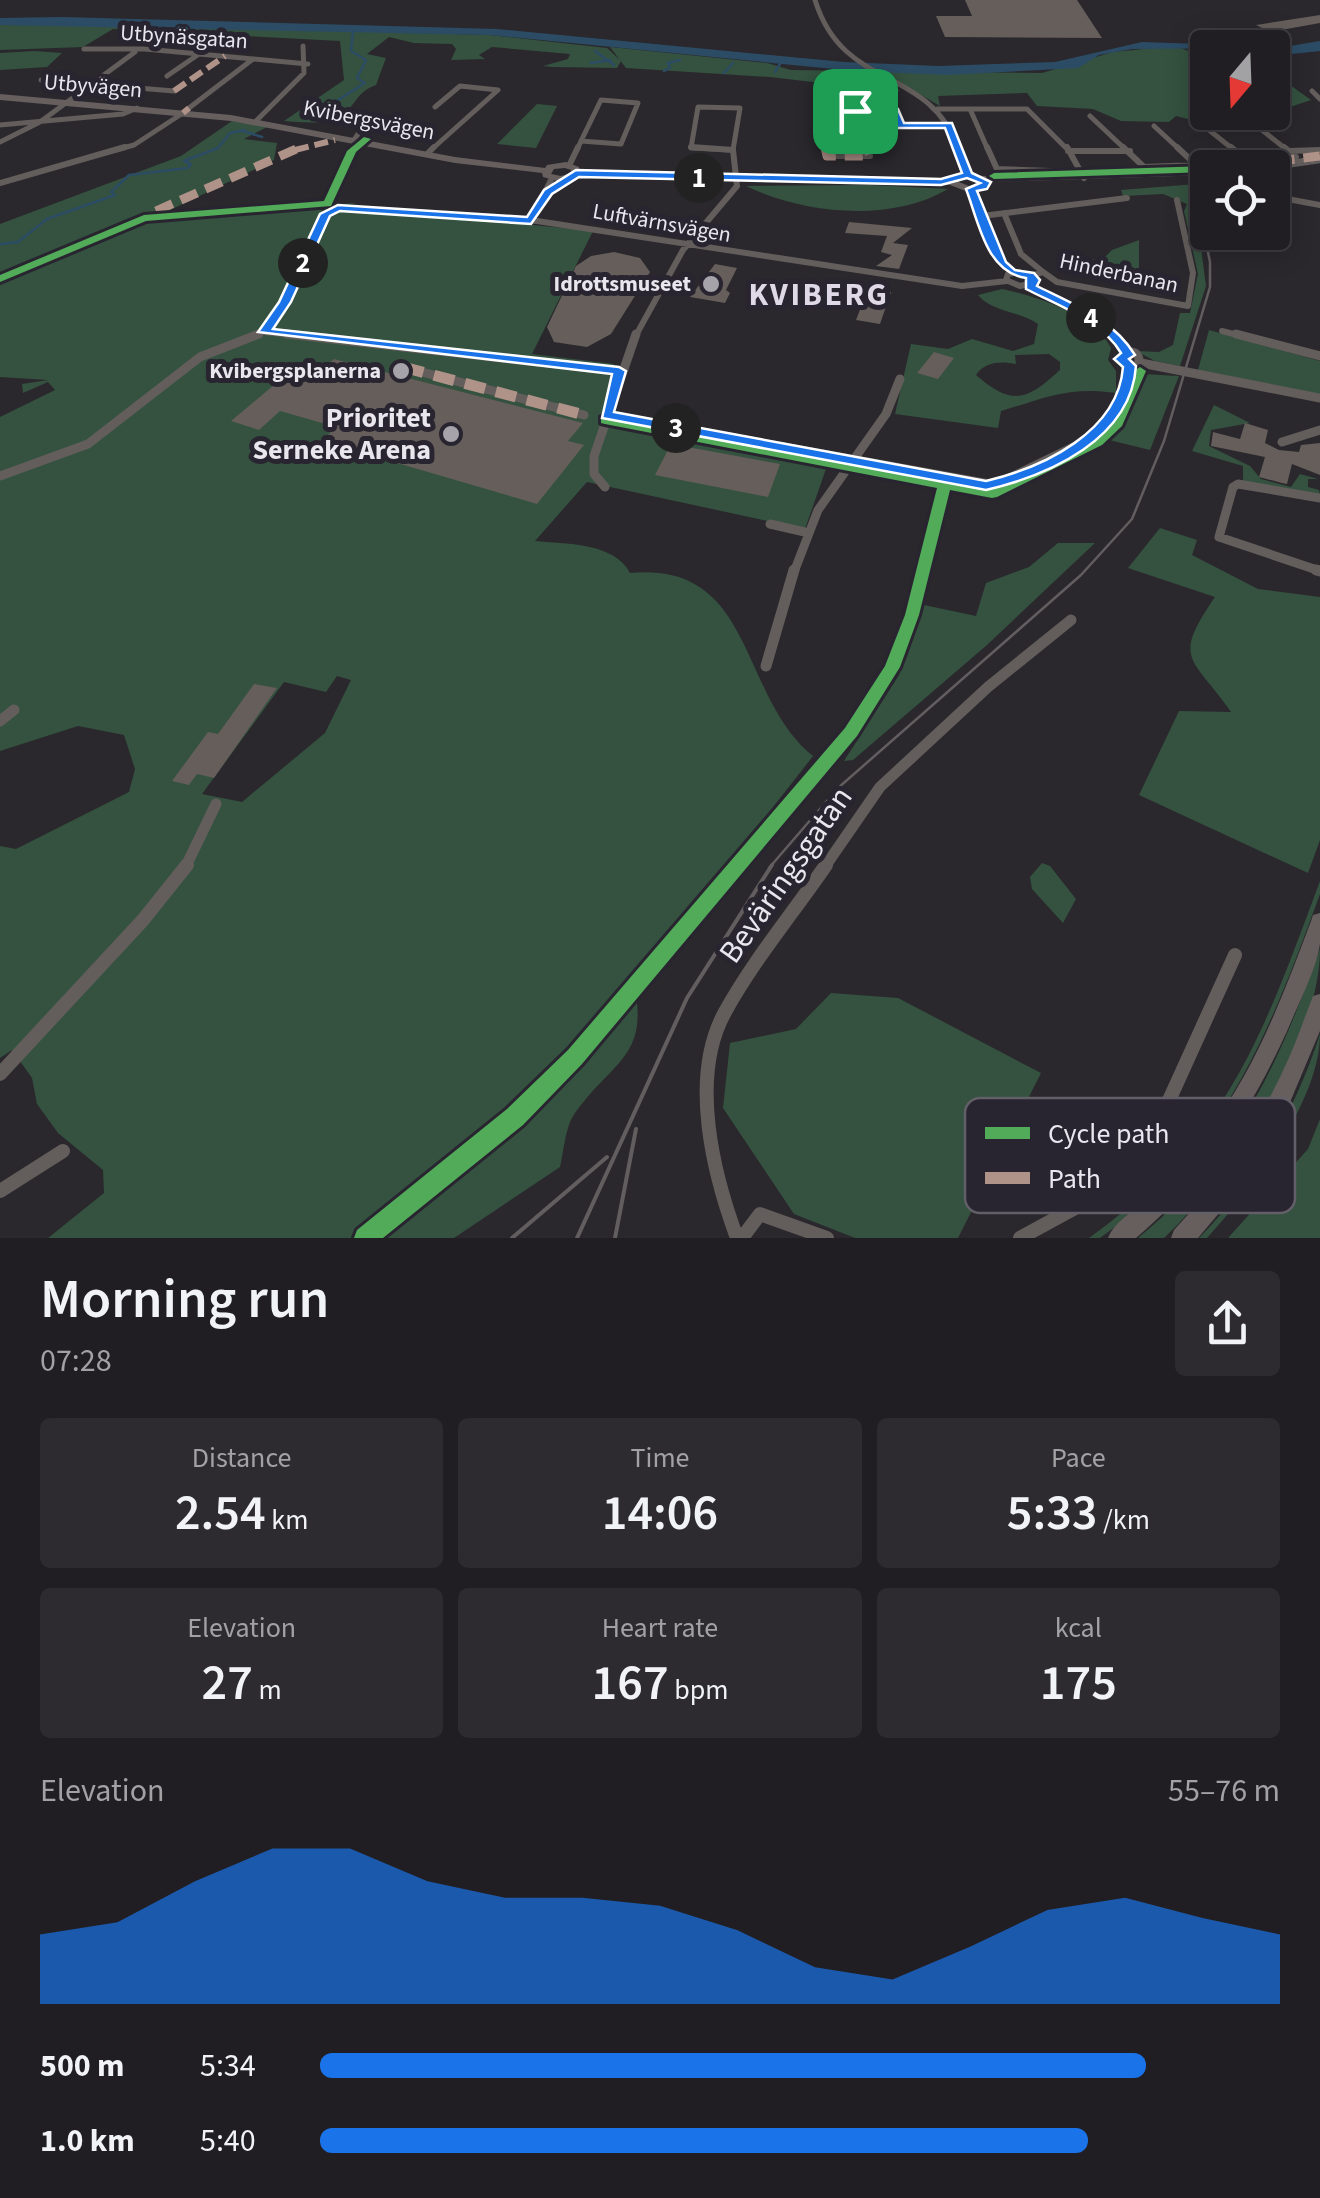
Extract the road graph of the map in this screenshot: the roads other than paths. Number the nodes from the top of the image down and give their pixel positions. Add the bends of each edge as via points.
1 (815, 0) edge
2 (84, 49) dead end
3 (135, 52) junction
4 (200, 53) junction
5 (253, 59) junction
6 (281, 62) junction
7 (308, 64) junction
8 (167, 76) dead end
9 (41, 80) dead end
10 (92, 84) junction
11 (1316, 90) edge
12 (174, 91) dead end
13 (0, 96) edge
14 (1320, 99) edge
15 (68, 102) junction
16 (137, 108) junction
17 (435, 108) dead end
18 (937, 109) junction
19 (970, 109) junction
20 (186, 110) junction
21 (1090, 116) dead end
22 (256, 121) junction
23 (40, 122) junction
24 (365, 124) dead end
25 (0, 125) edge
26 (949, 125) junction
27 (860, 126) junction
28 (901, 126) junction
29 (1154, 126) dead end
30 (1209, 130) edge
31 (1262, 130) edge
32 (354, 140) junction
33 (0, 142) edge
34 (581, 142) junction
35 (734, 150) junction
36 (1232, 150) edge
37 (1320, 150) edge
38 (1068, 151) junction
39 (1130, 151) junction
40 (427, 154) junction
41 (1295, 156) junction
42 (1290, 157) edge
43 (1320, 158) edge
44 (1190, 159) edge
45 (1320, 168) edge
46 (1190, 169) edge
47 (573, 170) junction
48 (1190, 170) edge
49 (1190, 171) edge
50 (1290, 172) edge
51 (549, 175) junction
52 (968, 175) junction
53 (1082, 175) junction
54 (565, 179) junction
55 (734, 179) junction
56 (953, 182) junction
57 (0, 184) edge
58 (979, 185) junction
59 (548, 192) junction
60 (1126, 198) dead end
61 (1290, 198) edge
62 (1177, 200) dead end
63 (1320, 205) edge
64 (1004, 214) junction
65 (982, 216) junction
66 (531, 220) junction
67 (685, 246) junction
68 (1043, 272) junction
69 (1009, 277) junction
70 (1029, 281) junction
71 (1222, 331) dead end
72 (264, 332) junction
73 (1320, 356) edge
74 (1133, 361) junction
75 (403, 367) dead end
76 (619, 371) junction
77 (900, 379) dead end
78 (1320, 398) edge
79 (584, 415) dead end
80 (607, 415) junction
81 (1320, 430) edge
82 (1282, 442) dead end
83 (847, 460) junction
84 (0, 476) edge
85 (604, 487) dead end
86 (1320, 498) edge
87 (770, 524) dead end
88 (810, 533) junction
89 (1320, 571) edge
90 (1071, 620) dead end
91 (766, 666) dead end
92 (14, 710) dead end
93 (0, 722) edge
94 (216, 804) dead end
95 (1320, 922) edge
96 (1235, 955) dead end
97 (1320, 1003) edge
98 (0, 1074) edge
99 (1169, 1098) edge
100 (1246, 1098) edge
101 (1282, 1098) edge
102 (63, 1151) dead end
103 (0, 1191) edge
104 (1066, 1213) edge
105 (1147, 1213) edge
106 (1205, 1213) edge
107 (740, 1238) edge
108 (827, 1238) edge
109 (1020, 1238) edge
110 (1120, 1238) edge
111 (1182, 1238) edge

1 - 18 street via 826,37
2 - 3 street, Utbynäsgatan
3 - 4 street, Utbynäsgatan
3 - 10 street
4 - 5 street, Utbynäsgatan
4 - 8 street
5 - 6 street, Utbynäsgatan
5 - 20 street
6 - 7 street, Utbynäsgatan
6 - 7 street, Utbynäsgatan via 304,49
7 - 22 street
9 - 10 street
10 - 12 street
10 - 15 street
11 - 14 street
13 - 15 street, Utbyvägen
15 - 16 street, Utbyvägen
15 - 23 street
16 - 20 street, Utbyvägen
16 - 23 street
17 - 40 street via 460,86 498,90
18 - 19 street
18 - 26 street
19 - 38 street via 1028,109
19 - 53 street via 997,169
20 - 22 street, Kvibergsvägen
20 - 57 street via 134,145
21 - 39 street
22 - 32 street, Kvibergsvägen
23 - 25 street
23 - 33 street
24 - 32 street
26 - 28 street
26 - 52 street
27 - 27 street via 818,126 827,156 870,156
27 - 28 street
27 - 28 street via 852,109 894,110
29 - 44 street
30 - 36 street
31 - 41 street
32 - 40 street, Kvibergsvägen
34 - 34 street via 601,100 638,103 621,144
34 - 47 street
35 - 35 street via 691,148 698,108 740,108
35 - 55 street
37 - 41 street
38 - 39 street
38 - 53 street
39 - 46 street via 1144,167
40 - 51 street, Kvibergsvägen
41 - 42 street
41 - 43 street
45 - 50 street
47 - 51 street, Kvibergsvägen
47 - 54 street, Kvibergsvägen
47 - 55 street, Kvibergsvägen
48 - 53 street, Kvibergsvägen
49 - 58 street, Kvibergsvägen
51 - 54 street, Kvibergsvägen
51 - 59 street
52 - 56 street, Kvibergsvägen
52 - 58 street, Kvibergsvägen
53 - 58 street, Kvibergsvägen
54 - 59 street
55 - 56 street, Kvibergsvägen
55 - 67 street via 737,186
56 - 58 street, Kvibergsvägen
58 - 65 street
59 - 66 street
60 - 64 street
61 - 63 street
62 - 68 street, Hinderbanan via 1194,274 1186,310 1057,282
64 - 65 street
64 - 68 street, Hinderbanan via 1023,257
65 - 69 street
66 - 67 street, Luftvärnsvägen
66 - 72 street, Luftvärnsvägen via 357,206 333,210
67 - 69 street, Luftvärnsvägen via 962,286
67 - 76 street via 647,305
68 - 70 street, Hinderbanan
69 - 70 street
69 - 70 street
70 - 74 street via 1107,328
71 - 73 street
72 - 76 street
72 - 84 street via 200,357 88,444
74 - 78 street
74 - 83 street via 1125,397 1105,428 1004,483
75 - 79 street
76 - 80 street
77 - 83 street via 888,416
80 - 83 street
80 - 85 street via 593,466
81 - 82 street
83 - 88 street
86 - 89 street via 1238,484 1218,537
87 - 88 street
88 - 91 street
90 - 107 street, Beväringsgatan via 880,787 723,1015 706,1112 721,1195
92 - 93 street
94 - 98 street via 192,859
95 - 100 street via 1279,1033
96 - 99 street
97 - 101 street
102 - 103 street
104 - 109 street
105 - 110 street
106 - 111 street
107 - 108 street via 760,1214

